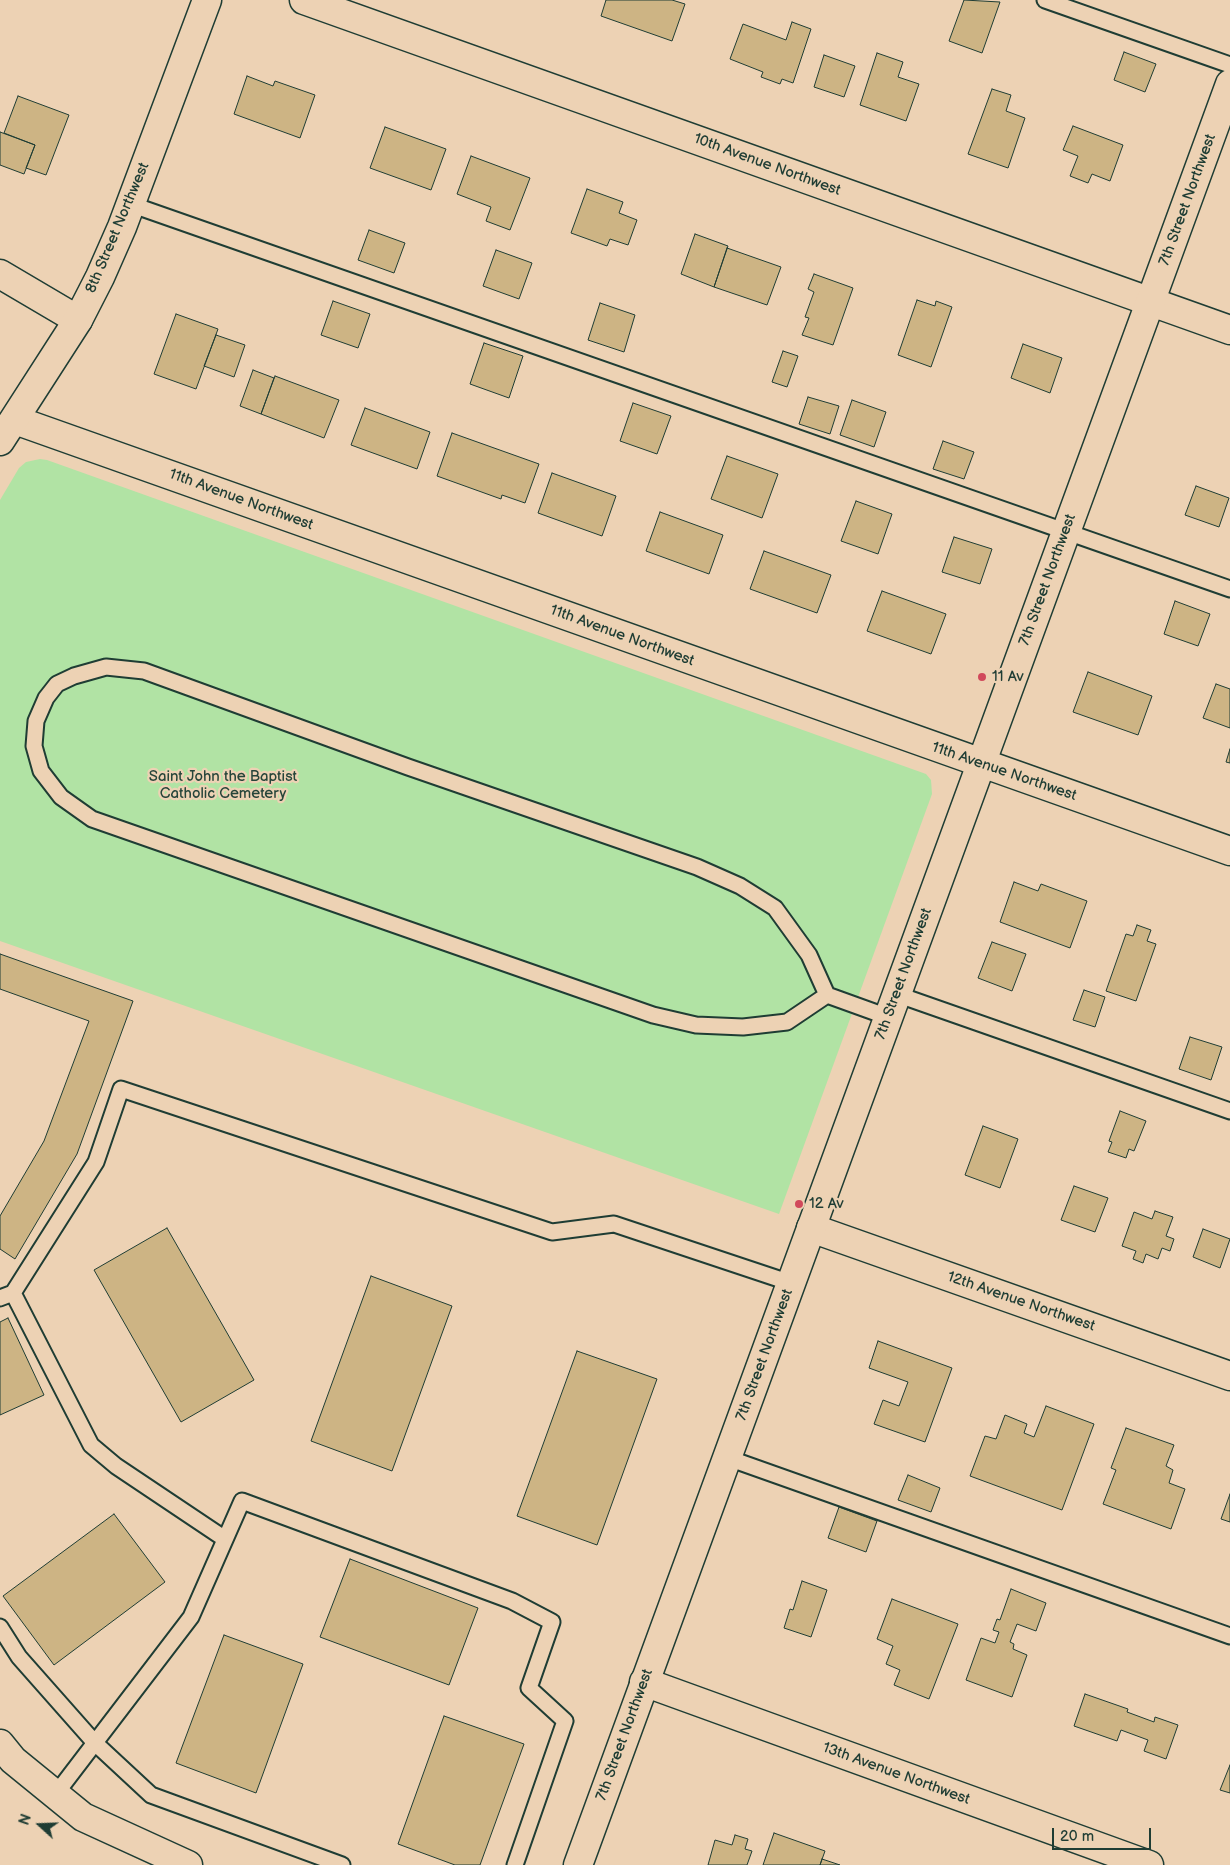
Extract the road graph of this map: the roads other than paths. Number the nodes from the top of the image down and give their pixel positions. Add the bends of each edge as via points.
1 (206, 0) edge
2 (304, 0) edge
3 (1045, 0) edge
4 (1230, 65) edge
5 (1230, 84) edge
6 (130, 204) junction
7 (0, 274) edge
8 (1150, 302) junction
9 (78, 320) junction
10 (1230, 330) edge
11 (7, 430) edge
12 (1066, 531) junction
13 (1230, 590) edge
14 (981, 764) junction
15 (1230, 851) edge
16 (827, 995) junction
17 (892, 1006) junction
18 (1230, 1111) edge
19 (811, 1228) junction
20 (791, 1283) junction
21 (6, 1296) edge
22 (1230, 1376) edge
23 (728, 1458) junction
24 (225, 1539) junction
25 (0, 1627) edge
26 (1230, 1636) edge
27 (644, 1682) junction
28 (95, 1743) junction
29 (0, 1744) edge
30 (54, 1795) junction
31 (188, 1865) edge
32 (342, 1865) edge
33 (516, 1865) edge
34 (578, 1865) edge
35 (1149, 1865) edge

1 - 6 street, 8th Street Northwest
2 - 8 street, 10th Avenue Northwest
3 - 4 lane
5 - 8 street, 7th Street Northwest
6 - 9 street, 8th Street Northwest
6 - 12 lane
7 - 9 street
8 - 10 street, 10th Avenue Northwest
8 - 12 street, 7th Street Northwest
9 - 11 street, 8th Street Northwest
11 - 14 street, 11th Avenue Northwest
12 - 13 lane
12 - 14 street, 7th Street Northwest
14 - 15 street, 11th Avenue Northwest
14 - 17 street, 7th Street Northwest
16 - 16 lane via 809,955 775,908 740,886 697,866 408,767 144,671 106,667 74,676 57,684 46,698 36,721 34,746 41,771 61,797 92,819 643,1012 696,1025 743,1027 787,1022
16 - 17 lane
17 - 18 lane
17 - 19 street, 7th Street Northwest
19 - 20 street, 7th Street Northwest
19 - 22 street, 12th Avenue Northwest
20 - 21 lane via 614,1224 552,1232 121,1089 96,1162
20 - 23 street, 7th Street Northwest
21 - 24 lane via 91,1445 116,1466
23 - 26 lane
23 - 27 street, 7th Street Northwest
24 - 28 lane via 191,1618
24 - 33 lane via 242,1501 512,1600 552,1622 529,1688 565,1721
25 - 28 lane via 19,1657
27 - 34 street, 7th Street Northwest
27 - 35 street, 13th Avenue Northwest
28 - 30 lane
28 - 32 lane via 151,1795
29 - 30 street via 13,1760
30 - 31 street via 83,1818

